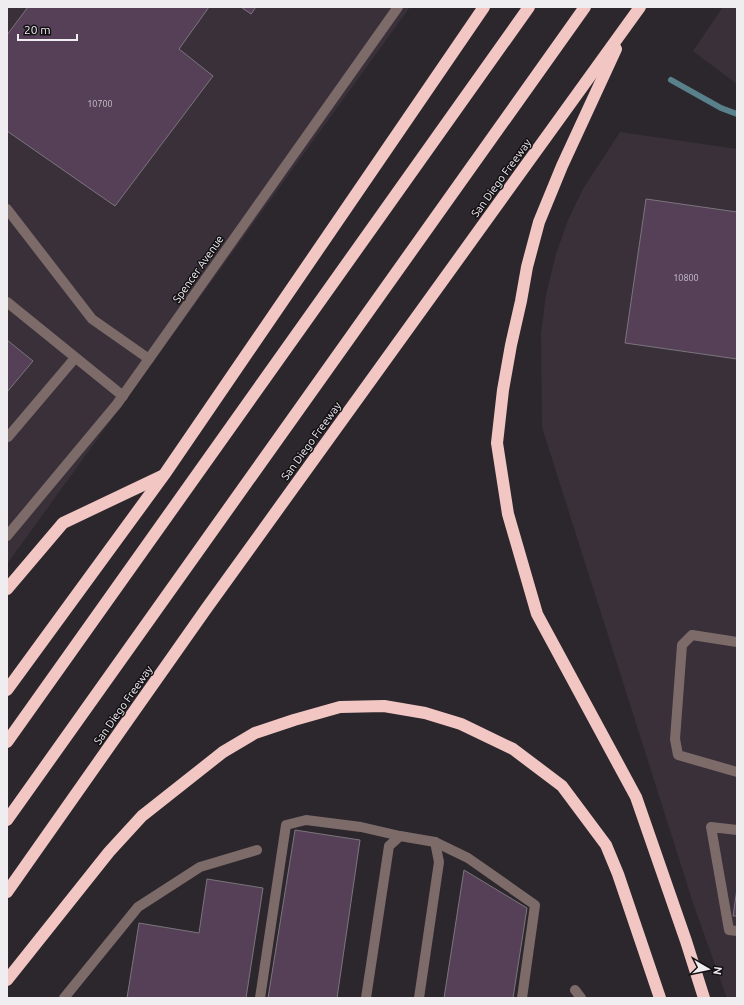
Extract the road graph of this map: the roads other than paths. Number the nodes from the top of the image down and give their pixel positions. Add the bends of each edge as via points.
1 (398, 7) edge
2 (484, 7) edge
3 (530, 7) edge
4 (585, 7) edge
5 (640, 7) edge
6 (628, 24) junction
7 (7, 210) edge
8 (7, 302) edge
9 (75, 358) junction
10 (149, 359) junction
11 (123, 396) junction
12 (8, 437) edge
13 (164, 475) junction
14 (7, 536) edge
15 (7, 589) edge
16 (737, 642) edge
17 (7, 690) edge
18 (7, 742) edge
19 (737, 772) edge
20 (7, 820) edge
21 (737, 830) edge
22 (400, 836) junction
23 (435, 842) junction
24 (257, 850) dead end
25 (7, 892) edge
26 (737, 931) edge
27 (7, 980) edge
28 (64, 998) edge
29 (260, 998) edge
30 (366, 998) edge
31 (419, 998) edge
32 (522, 998) edge
33 (660, 998) edge
34 (704, 998) edge

1 - 10 street, Spencer Avenue
2 - 13 highway
3 - 18 highway
4 - 20 highway
5 - 6 highway, San Diego Freeway
6 - 25 highway, San Diego Freeway via 206,609
6 - 34 highway via 539,222 511,345 497,443 508,514 537,614 636,798
7 - 10 street via 92,320
8 - 9 street
9 - 11 street
9 - 12 street
10 - 11 street, Spencer Avenue
11 - 14 street, Spencer Avenue
13 - 15 highway via 63,523
13 - 17 highway
16 - 19 street via 692,636 682,645 675,739 678,755
21 - 26 street via 711,827 729,930
22 - 23 street
22 - 29 street via 361,827 306,820 286,824
22 - 30 street via 389,846
23 - 31 street via 440,862
23 - 32 street via 468,858 535,905
24 - 28 street via 200,867 138,907
27 - 33 highway via 109,852 142,816 223,752 255,733 294,720 340,707 384,706 425,713 462,724 513,749 562,786 606,845

